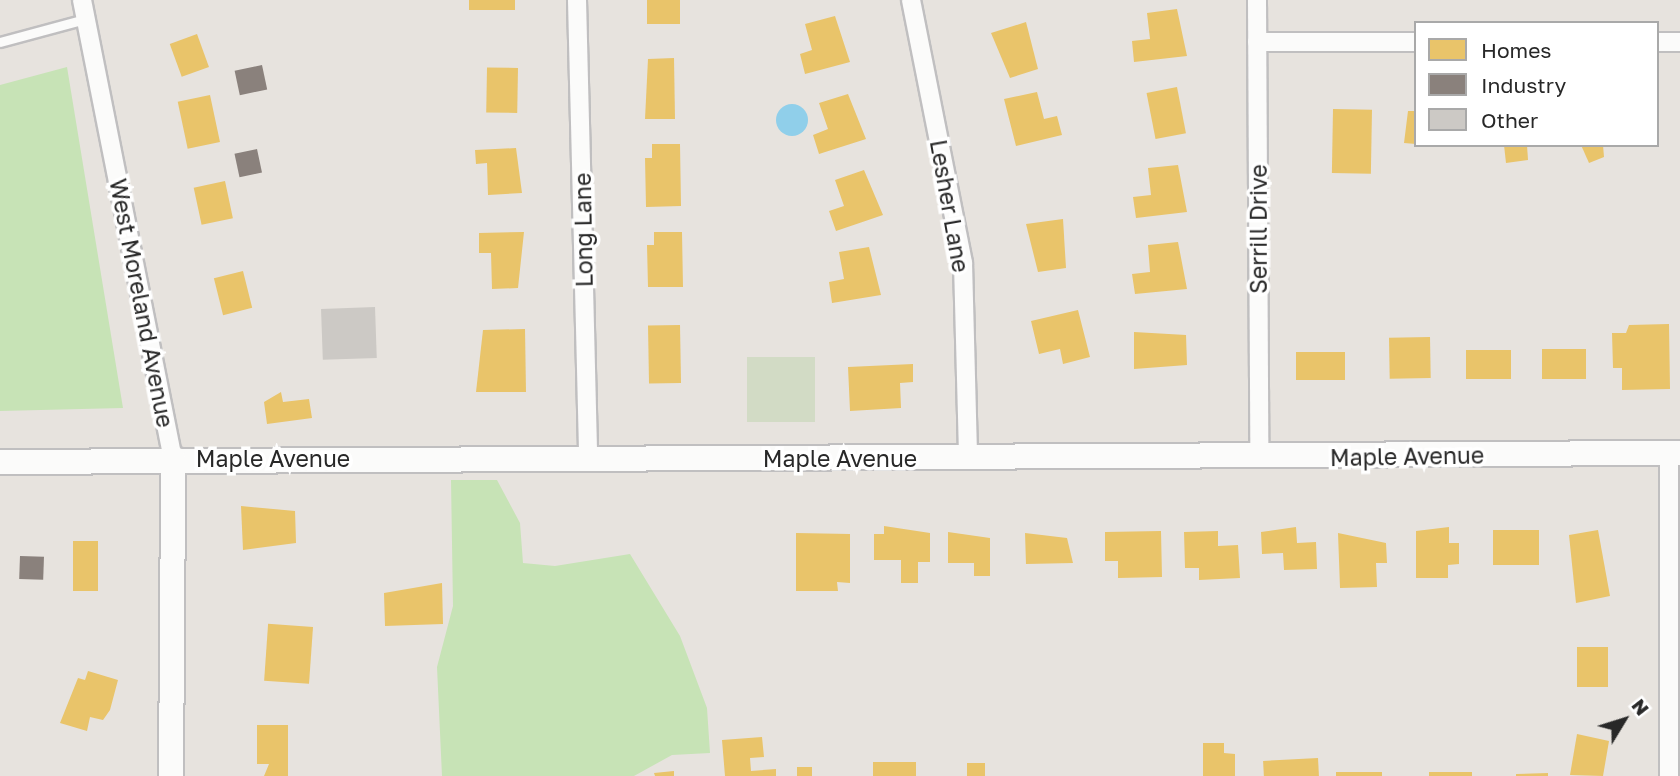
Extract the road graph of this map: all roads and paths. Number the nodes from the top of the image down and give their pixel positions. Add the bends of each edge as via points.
1 (82, 0) edge
2 (577, 0) edge
3 (911, 0) edge
4 (1257, 0) edge
5 (85, 19) junction
6 (0, 42) edge
7 (1257, 42) junction
8 (1414, 42) edge
9 (1659, 42) edge
10 (1680, 42) edge
11 (1674, 453) edge
12 (968, 457) junction
13 (173, 458) junction
14 (1259, 458) junction
15 (588, 459) junction
16 (0, 462) edge
17 (171, 776) edge
18 (1669, 776) edge

1 - 5 street, West Moreland Avenue
2 - 15 street, Long Lane
3 - 12 street, Lesher Lane via 963,263
4 - 7 street, Serrill Drive
5 - 6 lane
5 - 13 street, West Moreland Avenue
7 - 8 street
7 - 14 street, Serrill Drive
9 - 10 street
11 - 14 street, Maple Avenue
11 - 18 street
12 - 14 street, Maple Avenue
12 - 15 street, Maple Avenue
13 - 15 street, Maple Avenue
13 - 16 street, Maple Avenue
13 - 17 street, West Moreland Avenue

